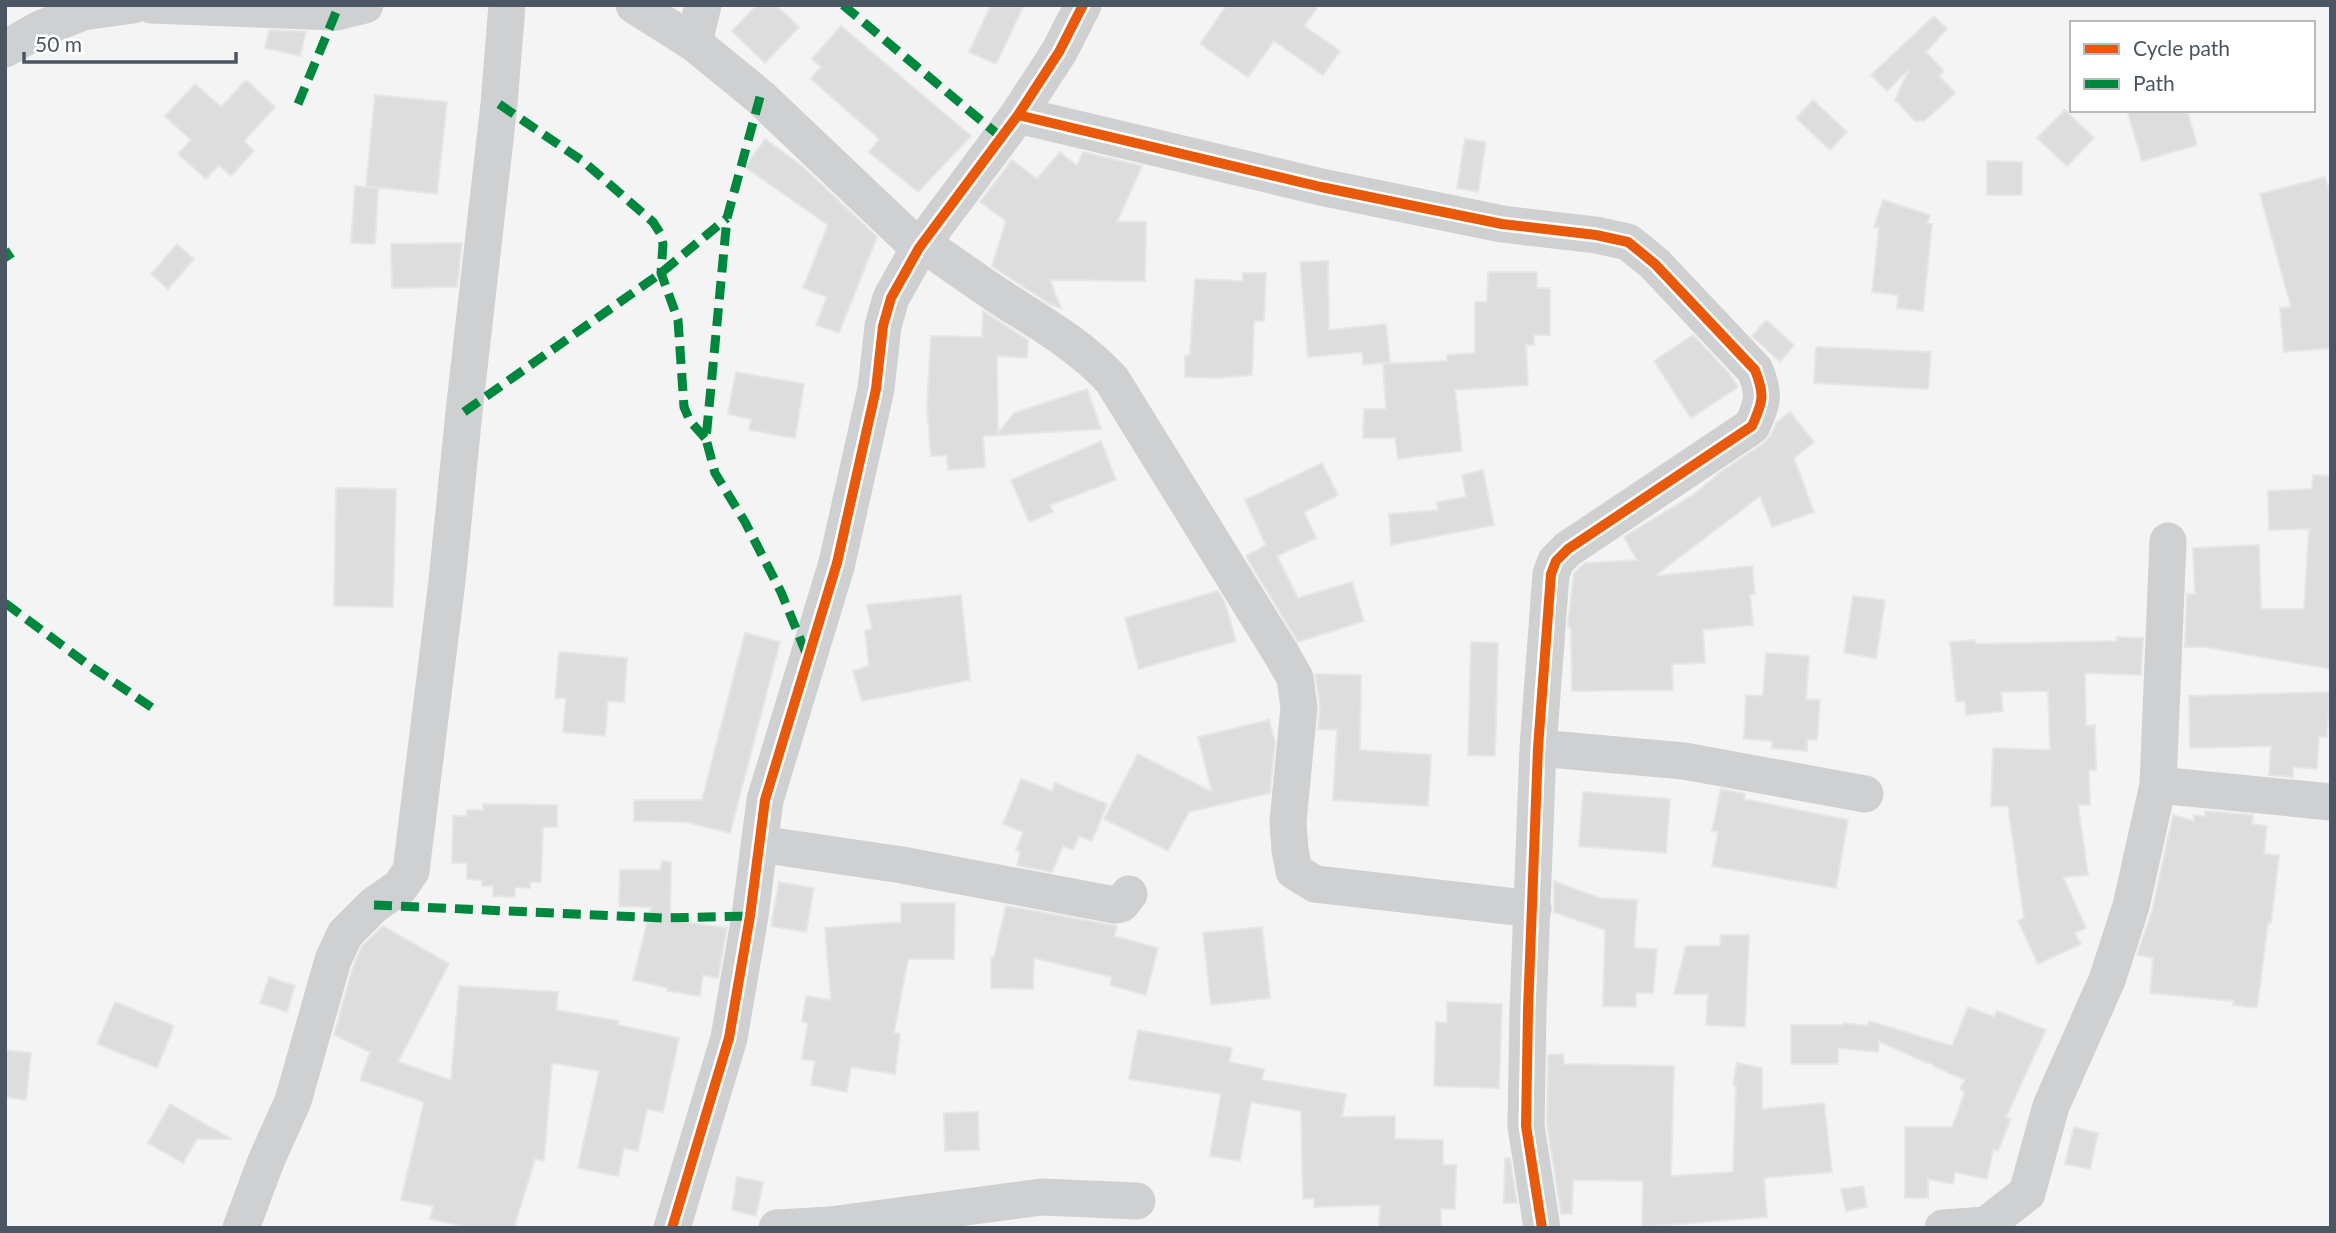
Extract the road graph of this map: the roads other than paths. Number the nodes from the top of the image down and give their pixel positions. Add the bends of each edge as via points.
1 (133, 5) edge
2 (150, 5) edge
3 (365, 5) edge
4 (507, 5) edge
5 (634, 5) edge
6 (703, 5) edge
7 (1083, 5) edge
8 (82, 8) edge
9 (694, 43) junction
10 (5, 48) edge
11 (1018, 116) junction
12 (921, 245) junction
13 (2168, 541) dead end
14 (1538, 748) junction
15 (2158, 785) junction
16 (1865, 794) dead end
17 (2331, 802) edge
18 (760, 844) junction
19 (1129, 894) dead end
20 (1534, 909) junction
21 (1137, 1201) dead end
22 (1986, 1226) edge
23 (241, 1228) edge
24 (672, 1228) edge
25 (777, 1228) edge
26 (1542, 1228) edge
27 (1943, 1228) edge

1 - 8 street
2 - 3 street via 336,12
4 - 23 street via 447,581 411,871 400,887 345,934 333,960 293,1101
5 - 9 street
6 - 9 street
7 - 11 street
8 - 10 street
9 - 12 street via 760,97
11 - 12 street
11 - 14 street via 1321,187 1502,224 1628,242 1655,264 1755,370 1763,390 1752,426 1556,561 1551,574
12 - 18 street via 891,298 883,326 876,389 837,563 765,800
12 - 20 street via 1096,361 1282,655 1295,678 1299,707 1288,822 1294,871 1315,884
13 - 15 street
14 - 16 street via 1684,761
14 - 20 street
15 - 17 street
15 - 22 street via 2131,906 2107,980 2051,1106 2027,1193
18 - 19 street via 1115,905
18 - 24 street via 729,1038
20 - 26 street via 1526,1126
21 - 25 street via 1042,1197
22 - 27 street

